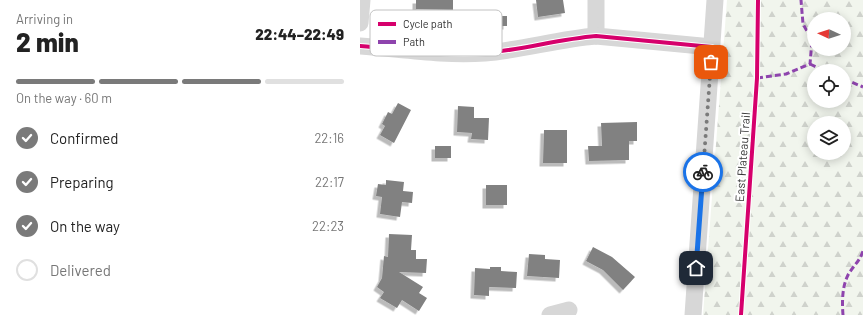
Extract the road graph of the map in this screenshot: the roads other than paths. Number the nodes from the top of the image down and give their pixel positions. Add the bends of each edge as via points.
1 (362, 0) edge
2 (596, 0) edge
3 (715, 0) edge
4 (360, 22) edge
5 (596, 36) junction
6 (360, 46) edge
7 (370, 47) edge
8 (712, 47) junction
9 (502, 51) edge
10 (569, 310) dead end
11 (550, 315) edge
12 (692, 315) edge

1 - 4 street
2 - 5 street
3 - 8 street
5 - 8 street
5 - 9 street
6 - 7 street
8 - 12 street
10 - 11 street

